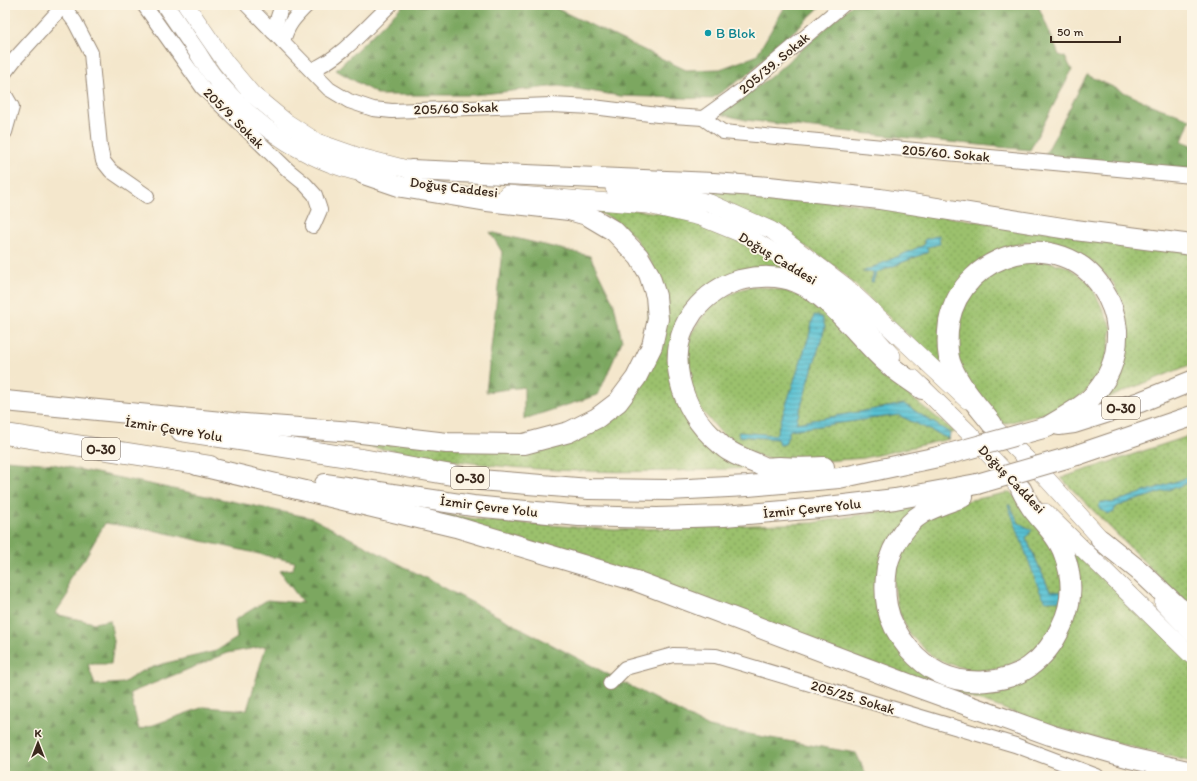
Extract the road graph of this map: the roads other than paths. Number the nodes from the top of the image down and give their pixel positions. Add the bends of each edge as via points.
1 (144, 5) edge
2 (165, 5) edge
3 (186, 5) edge
4 (282, 5) edge
5 (307, 5) edge
6 (390, 5) edge
7 (843, 5) edge
8 (64, 6) edge
9 (251, 6) edge
10 (272, 32) junction
11 (283, 42) junction
12 (311, 70) junction
13 (5, 72) edge
14 (5, 95) edge
15 (704, 118) junction
16 (5, 132) edge
17 (411, 170) junction
18 (364, 174) junction
19 (1192, 176) edge
20 (146, 196) dead end
21 (313, 226) dead end
22 (1192, 245) edge
23 (1192, 381) edge
24 (922, 389) junction
25 (5, 402) edge
26 (1192, 416) edge
27 (992, 424) junction
28 (1048, 427) junction
29 (1192, 431) edge
30 (5, 434) edge
31 (1077, 455) junction
32 (938, 457) junction
33 (197, 464) junction
34 (976, 484) junction
35 (1021, 489) junction
36 (1102, 540) junction
37 (1192, 616) edge
38 (1192, 633) edge
39 (1192, 656) edge
40 (610, 683) dead end
41 (1192, 772) edge
42 (1097, 776) edge

1 - 21 street, 205/9. Sokak via 203,88 315,195 320,210
2 - 18 main road, Doğuş Caddesi via 214,78 246,112 291,145 324,162
3 - 17 main road, Doğuş Caddesi via 226,63 252,94 286,122 317,142 360,157
4 - 10 street
5 - 11 street via 292,19
6 - 12 street via 334,58
7 - 15 street, 205/39. Sokak via 742,90
8 - 13 street
8 - 20 street via 91,53 103,160 111,171
9 - 10 street, 205/60 Sokak
10 - 11 street, 205/60 Sokak
11 - 12 street, 205/60 Sokak
12 - 15 street, 205/60 Sokak via 329,89 349,101 373,109 392,111 551,105
14 - 16 street via 12,107
15 - 19 street, 205/60. Sokak via 723,132
17 - 22 highway via 769,187 880,199 1075,230
17 - 27 main road, Doğuş Caddesi via 458,177 656,191 710,203 771,230 846,286
18 - 24 main road, Doğuş Caddesi via 447,188 648,206 700,217 749,237 812,276 865,326
18 - 25 highway via 402,187 575,212 587,215 614,231 639,257 649,274 656,296 658,319 652,346 636,378 618,402 597,418 569,432 524,444 447,443 354,432
23 - 28 highway, O-30 via 1140,402 1074,423
24 - 32 highway via 888,364 816,293 796,282 775,277 751,277 731,283 712,294 698,306 687,321 677,353 678,372 684,395 693,415 706,432 730,452 765,467 809,468
24 - 35 main road, Doğuş Caddesi via 968,432
25 - 32 highway, İzmir Çevre Yolu / O-30 via 480,480 589,489 669,490 839,478
26 - 31 highway, O-30
27 - 28 highway via 961,384 951,366 947,333 951,314 958,295 986,266 1004,257 1037,251 1070,259 1097,280 1107,295 1117,328 1115,357 1101,386 1090,399
27 - 36 main road, Doğuş Caddesi via 1046,478
28 - 32 highway, O-30, bridge
29 - 31 highway via 1100,458
30 - 33 highway, İzmir Çevre Yolu / O-30
31 - 34 highway, O-30, bridge
33 - 34 highway, İzmir Çevre Yolu / O-30 via 473,506 579,516 724,516 895,500
33 - 41 highway via 456,527 629,579 1050,735 1130,758
34 - 35 highway via 966,496 938,505 922,514 903,531 892,550 886,568 887,607 901,639 918,659 940,673 964,681 988,681 1011,676 1029,667 1047,650 1066,617 1070,598 1069,575 1064,553
35 - 39 main road, Doğuş Caddesi
36 - 37 highway via 1178,607
36 - 38 main road, Doğuş Caddesi
40 - 42 street, 205/25. Sokak via 625,668 673,655 716,656 1015,746

